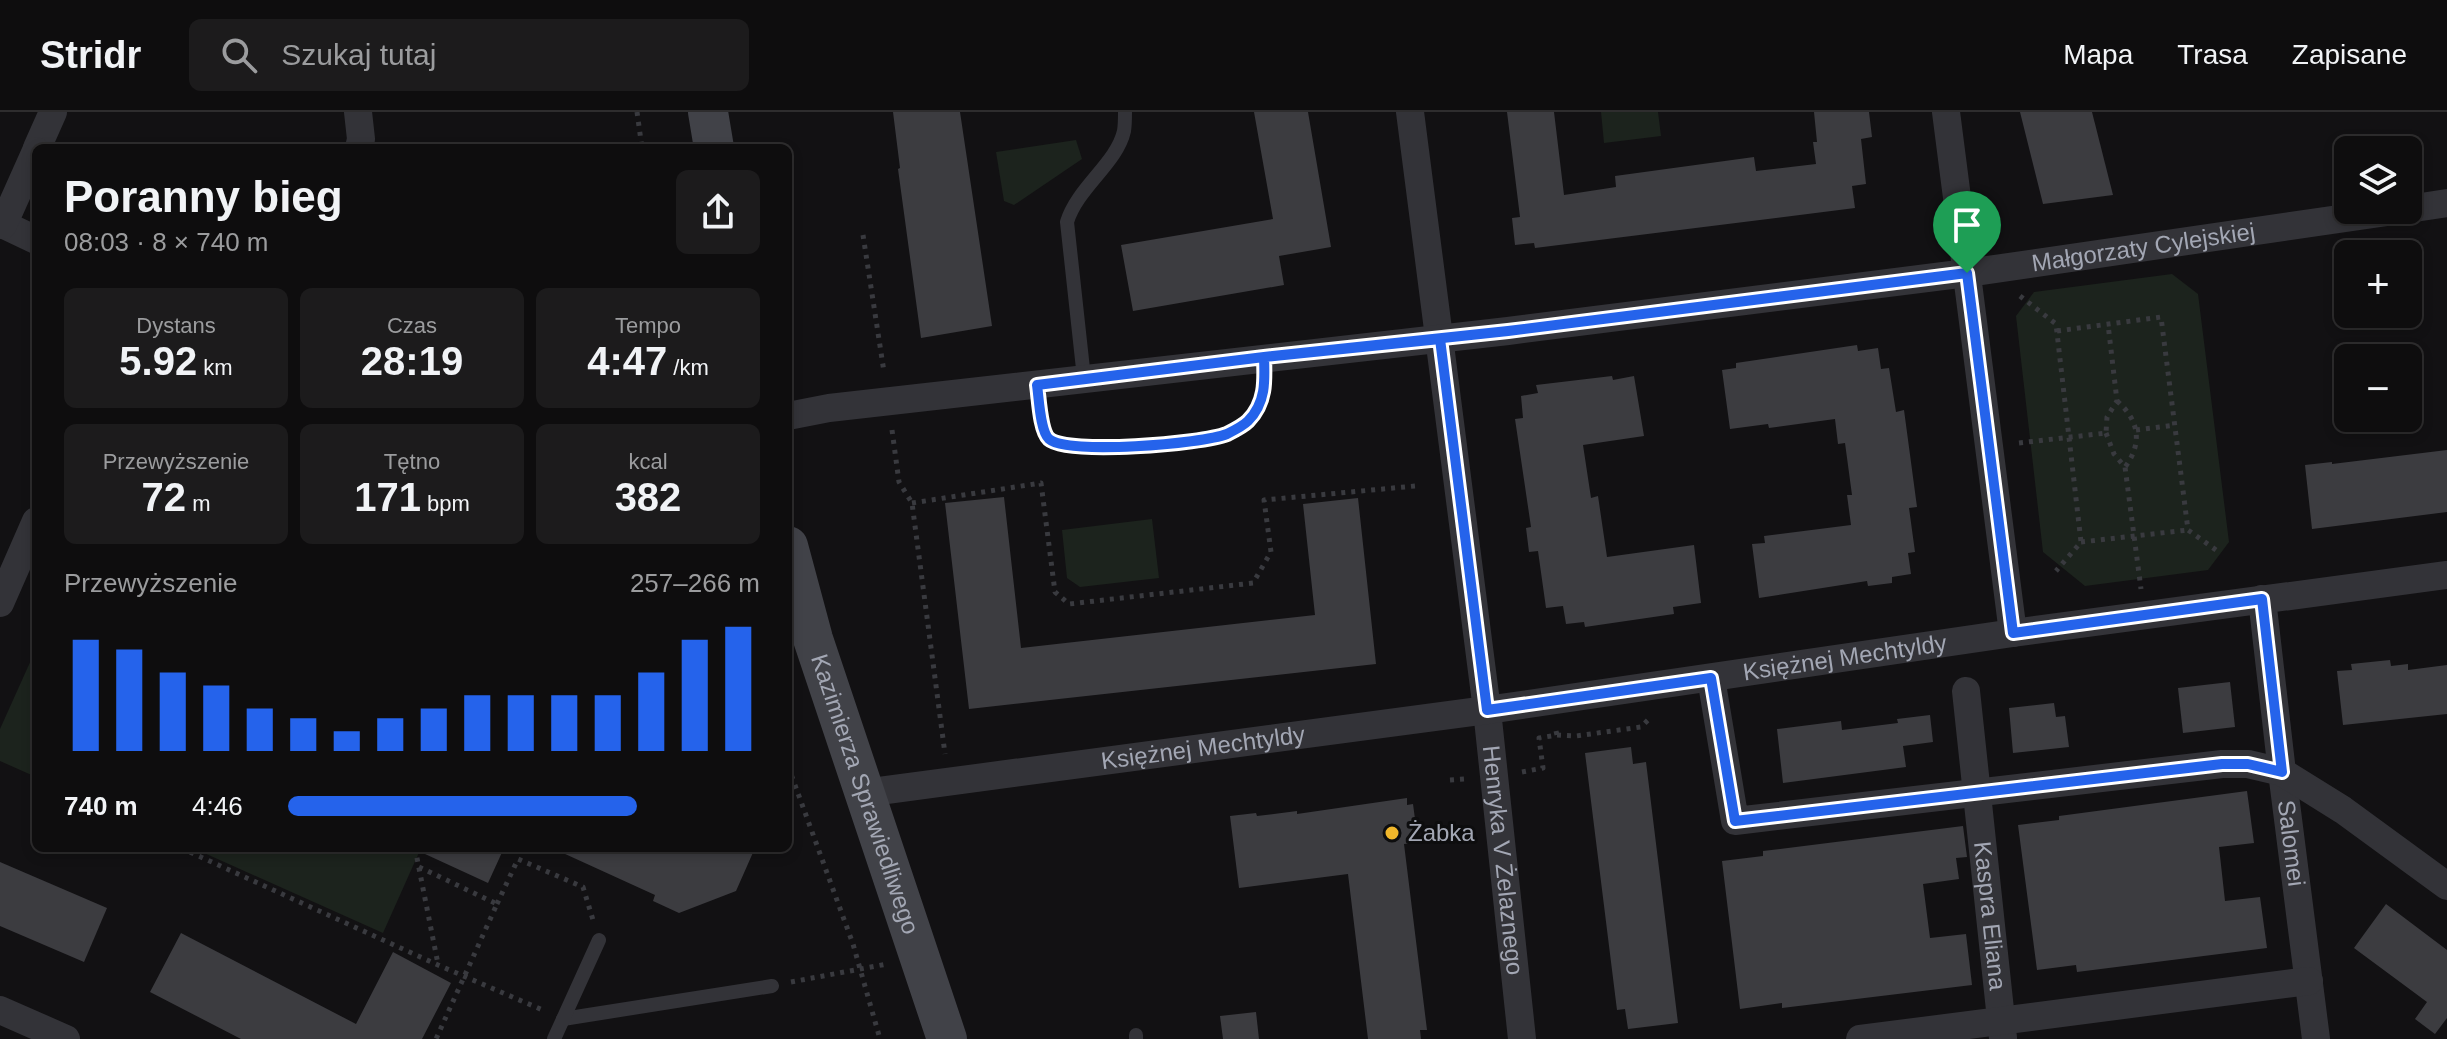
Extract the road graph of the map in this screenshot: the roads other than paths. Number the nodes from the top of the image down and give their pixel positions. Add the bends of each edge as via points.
1 (53, 112) edge
2 (358, 112) edge
3 (708, 112) edge
4 (1125, 112) edge
5 (1410, 112) edge
6 (1946, 112) edge
7 (39, 144) edge
8 (360, 144) edge
9 (713, 144) edge
10 (32, 160) edge
11 (2447, 203) edge
12 (2422, 207) edge
13 (2334, 220) edge
14 (2, 224) edge
15 (32, 238) edge
16 (1967, 273) junction
17 (1440, 339) junction
18 (1264, 357) junction
19 (1084, 378) junction
20 (1037, 385) junction
21 (792, 415) edge
22 (32, 530) edge
23 (792, 561) edge
24 (2447, 575) edge
25 (2262, 599) junction
26 (0, 603) edge
27 (2013, 633) junction
28 (1711, 678) junction
29 (1966, 691) dead end
30 (1487, 710) junction
31 (2282, 772) junction
32 (864, 793) junction
33 (1976, 793) junction
34 (2447, 886) edge
35 (599, 940) road end
36 (2309, 981) junction
37 (772, 986) road end
38 (0, 1010) edge
39 (563, 1019) junction
40 (2002, 1030) edge
41 (66, 1039) edge
42 (554, 1039) edge
43 (947, 1039) edge
44 (1522, 1039) edge
45 (1860, 1039) edge
46 (2316, 1039) edge

1 - 7 street
2 - 8 street
3 - 9 street
4 - 19 lane via 1117,147 1071,208 1067,222
5 - 17 street, Henryka V Żelaznego
6 - 16 street
10 - 14 street
11 - 12 street
13 - 16 street, Małgorzaty Cylejskiej
14 - 15 street
16 - 17 street, Małgorzaty Cylejskiej
16 - 27 street
17 - 18 street, Małgorzaty Cylejskiej
17 - 30 street, Henryka V Żelaznego
18 - 19 street, Małgorzaty Cylejskiej
18 - 20 lane via 1260,404 1247,422 1225,435 1174,443 1126,447 1050,441
19 - 20 street, Małgorzaty Cylejskiej
20 - 21 street, Małgorzaty Cylejskiej
22 - 26 street
23 - 32 street, Kazimierza Sprawiedliwego
24 - 25 street, Księżnej Mechtyldy
25 - 27 street, Księżnej Mechtyldy
25 - 31 street, Salomei
27 - 28 street, Księżnej Mechtyldy
28 - 30 street, Księżnej Mechtyldy
28 - 33 street via 1735,821
29 - 33 street, Kaspra Eliana
30 - 32 street, Księżnej Mechtyldy
30 - 44 street, Henryka V Żelaznego
31 - 33 street via 2222,764
31 - 34 street
31 - 36 street, Salomei
32 - 43 street, Kazimierza Sprawiedliwego
33 - 40 street, Kaspra Eliana
35 - 39 lane
36 - 40 street
36 - 46 street, Salomei
37 - 39 lane
38 - 41 street
39 - 42 lane
40 - 45 street

